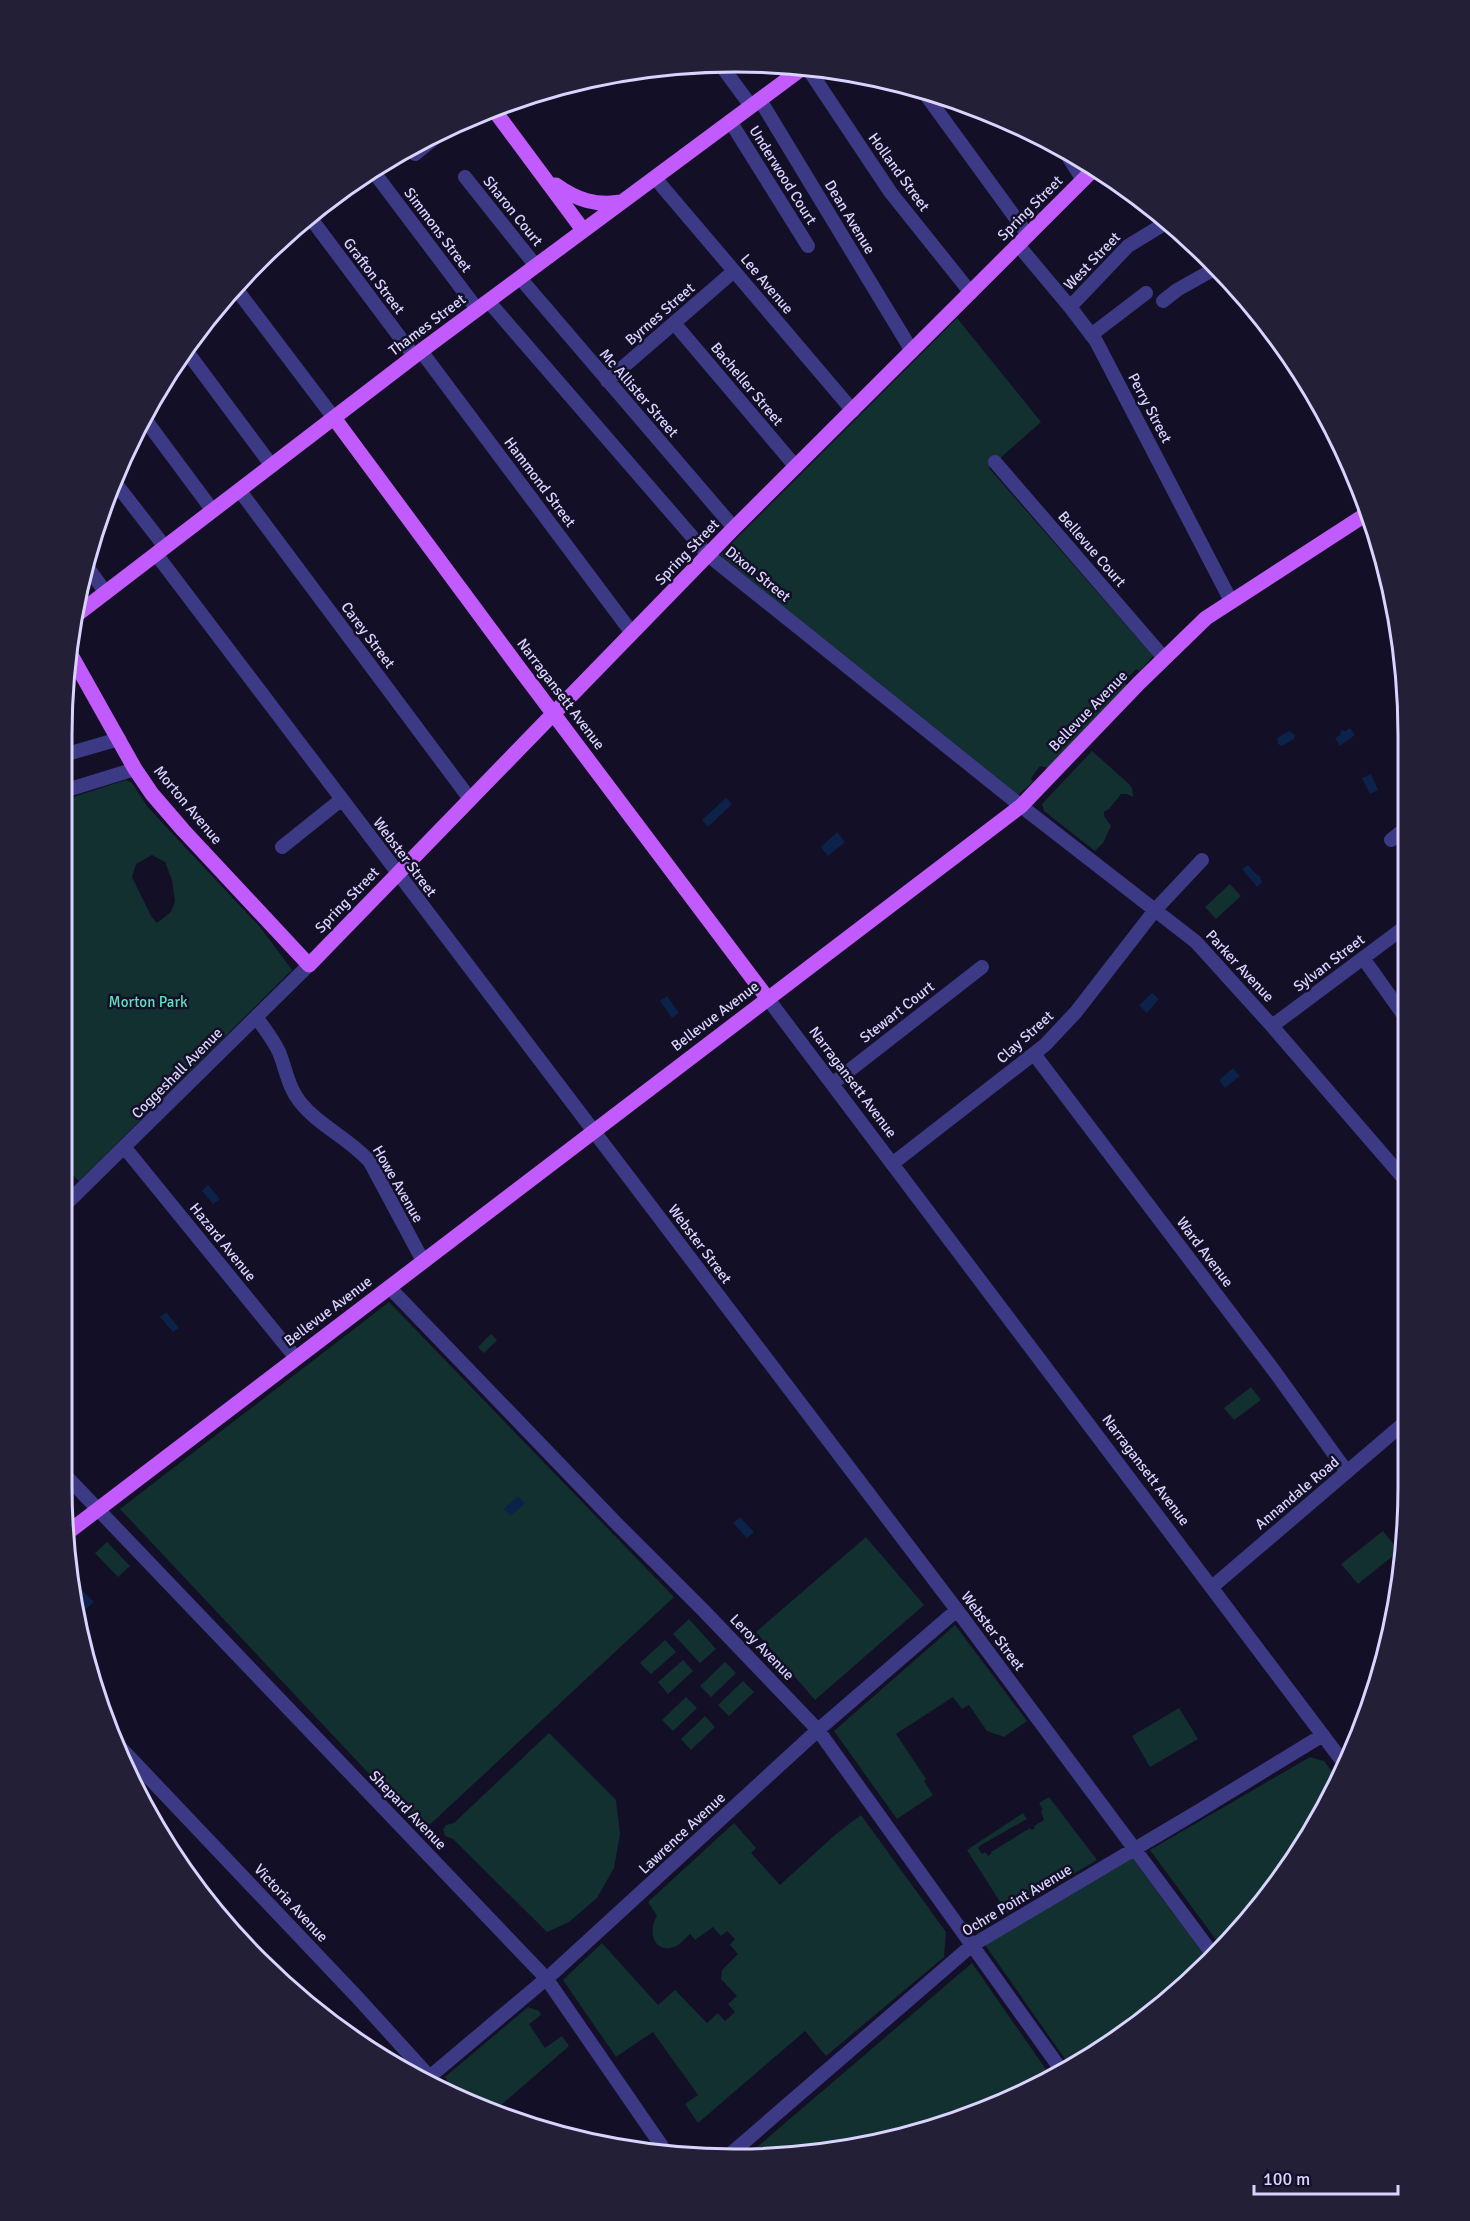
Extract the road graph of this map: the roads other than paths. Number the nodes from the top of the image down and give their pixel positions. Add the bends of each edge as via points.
1 (728, 72) edge
2 (792, 75) edge
3 (806, 76) edge
4 (930, 102) edge
5 (756, 103) junction
6 (498, 116) edge
7 (730, 122) junction
8 (1074, 166) edge
9 (1088, 175) edge
10 (378, 177) edge
11 (465, 177) dead end
12 (546, 178) junction
13 (655, 178) junction
14 (1083, 180) junction
15 (621, 202) junction
16 (315, 223) edge
17 (1160, 227) edge
18 (583, 230) junction
19 (1023, 240) junction
20 (808, 246) dead end
21 (536, 266) junction
22 (734, 271) junction
23 (1209, 272) edge
24 (520, 278) junction
25 (971, 292) junction
26 (1146, 293) dead end
27 (240, 294) edge
28 (1163, 301) dead end
29 (483, 306) junction
30 (1070, 307) junction
31 (674, 323) junction
32 (1091, 334) junction
33 (912, 351) junction
34 (417, 353) junction
35 (191, 356) edge
36 (607, 381) junction
37 (853, 411) junction
38 (334, 418) junction
39 (149, 425) edge
40 (995, 462) dead end
41 (272, 466) junction
42 (796, 467) junction
43 (119, 489) edge
44 (240, 491) junction
45 (213, 510) junction
46 (1361, 517) edge
47 (734, 528) junction
48 (161, 550) junction
49 (708, 555) junction
50 (92, 574) edge
51 (106, 593) junction
52 (1231, 601) junction
53 (85, 609) edge
54 (632, 633) junction
55 (1164, 658) junction
56 (76, 666) edge
57 (553, 714) junction
58 (119, 739) junction
59 (72, 753) edge
60 (135, 769) junction
61 (72, 788) edge
62 (342, 799) junction
63 (470, 799) junction
64 (1021, 807) junction
65 (1398, 834) edge
66 (1391, 840) dead end
67 (282, 847) dead end
68 (1202, 861) dead end
69 (397, 874) junction
70 (1155, 910) junction
71 (1398, 932) edge
72 (1363, 958) junction
73 (309, 965) junction
74 (981, 967) dead end
75 (768, 999) junction
76 (1398, 1006) edge
77 (256, 1017) junction
78 (1272, 1026) junction
79 (1034, 1054) junction
80 (832, 1084) junction
81 (594, 1131) junction
82 (125, 1148) junction
83 (892, 1164) junction
84 (1398, 1172) edge
85 (72, 1198) edge
86 (423, 1261) junction
87 (389, 1287) junction
88 (296, 1358) junction
89 (1398, 1428) edge
90 (1347, 1472) junction
91 (72, 1482) edge
92 (99, 1509) junction
93 (73, 1529) edge
94 (1212, 1587) junction
95 (957, 1610) junction
96 (818, 1730) junction
97 (1323, 1735) junction
98 (130, 1758) edge
99 (1340, 1758) edge
100 (1136, 1848) junction
101 (971, 1946) junction
102 (1209, 1949) edge
103 (546, 1978) junction
104 (1057, 2065) edge
105 (424, 2071) edge
106 (435, 2077) edge
107 (661, 2144) edge
108 (736, 2149) edge

1 - 5 street, Dean Avenue
2 - 5 main road, Thames Street
3 - 25 street, Holland Street via 891,193
4 - 19 street, Perry Street
5 - 7 main road, Thames Street
5 - 33 street, Dean Avenue
6 - 12 main road
7 - 13 main road, Thames Street
7 - 20 street, Underwood Court
8 - 14 street
9 - 14 main road, Spring Street
10 - 29 street, Simmons Street
11 - 21 street, Sharon Court
12 - 15 main road via 575,198 596,203
12 - 18 main road
13 - 15 main road, Thames Street
13 - 22 street, Lee Avenue
14 - 19 main road, Spring Street
15 - 18 main road, Thames Street
16 - 34 street, Grafton Street
17 - 30 street, West Street via 1128,246
18 - 21 main road, Thames Street
19 - 25 main road, Spring Street
19 - 30 street, Perry Street
21 - 24 main road, Thames Street
22 - 31 street, Byrnes Street
22 - 37 street, Lee Avenue
23 - 28 street
24 - 29 main road, Thames Street
24 - 36 street, Mc Allister Street
25 - 33 main road, Spring Street
26 - 32 street
27 - 38 street
29 - 34 main road, Thames Street
29 - 49 street, Dixon Street
30 - 32 street, Perry Street
31 - 36 street, Byrnes Street
31 - 42 street, Bacheller Street
32 - 52 street, Perry Street
33 - 37 main road, Spring Street
34 - 38 main road, Thames Street
34 - 54 street, Hammond Street
35 - 41 street
36 - 47 street, Mc Allister Street
37 - 42 main road, Spring Street
38 - 41 main road, Thames Street
38 - 57 main road, Narragansett Avenue
39 - 45 street
40 - 55 street, Bellevue Court
41 - 44 main road, Thames Street
42 - 47 main road, Spring Street
43 - 48 street, Webster Street
44 - 45 main road, Thames Street
44 - 63 street, Carey Street
45 - 48 main road, Thames Street
46 - 52 main road, Bellevue Avenue
47 - 49 main road, Spring Street
48 - 51 main road, Thames Street
48 - 62 street, Webster Street
49 - 54 main road, Spring Street
49 - 64 street, Dixon Street
50 - 51 street
51 - 53 main road, Thames Street
52 - 55 main road, Bellevue Avenue via 1206,618
54 - 57 main road, Spring Street
55 - 64 main road, Bellevue Avenue
56 - 58 main road, Morton Avenue
57 - 63 main road, Spring Street
57 - 75 main road, Narragansett Avenue
58 - 59 street
58 - 60 main road, Morton Avenue
60 - 61 street
60 - 73 main road, Morton Avenue via 183,830
62 - 67 street
62 - 69 street, Webster Street
63 - 69 main road, Spring Street
64 - 70 street, Parker Avenue
64 - 75 main road, Bellevue Avenue
65 - 66 street
68 - 70 street, Clay Street
69 - 73 main road, Spring Street
69 - 81 street, Webster Street
70 - 78 street, Parker Avenue via 1196,942
70 - 79 street, Clay Street via 1076,1012
71 - 72 street, Sylvan Street
72 - 76 street
72 - 78 street, Sylvan Street
73 - 77 street, Coggeshall Avenue
74 - 80 street, Stewart Court
75 - 80 street, Narragansett Avenue
75 - 81 main road, Bellevue Avenue
77 - 82 street, Coggeshall Avenue
77 - 86 street, Howe Avenue via 279,1053 299,1101 370,1162
78 - 84 street, Parker Avenue
79 - 83 street, Clay Street
79 - 90 street, Ward Avenue
80 - 83 street, Narragansett Avenue
81 - 86 main road, Bellevue Avenue
81 - 95 street, Webster Street
82 - 85 street, Coggeshall Avenue
82 - 88 street, Hazard Avenue
83 - 94 street, Narragansett Avenue
86 - 87 main road, Bellevue Avenue
87 - 88 main road, Bellevue Avenue
87 - 96 street, Leroy Avenue
88 - 92 main road, Bellevue Avenue
89 - 90 street, Annandale Road
90 - 94 street, Annandale Road
91 - 92 street, Shepard Avenue
92 - 93 main road, Bellevue Avenue
92 - 103 street, Shepard Avenue
94 - 97 street, Narragansett Avenue
95 - 96 street, Lawrence Avenue
95 - 100 street, Webster Street
96 - 101 street, Leroy Avenue
96 - 103 street, Lawrence Avenue
97 - 99 street, Narragansett Avenue
97 - 100 street, Ochre Point Avenue
98 - 105 street, Victoria Avenue
100 - 101 street, Ochre Point Avenue
100 - 102 street, Webster Street
101 - 104 street, Leroy Avenue
101 - 108 street, Ochre Point Avenue
103 - 106 street, Lawrence Avenue
103 - 107 street, Shepard Avenue

